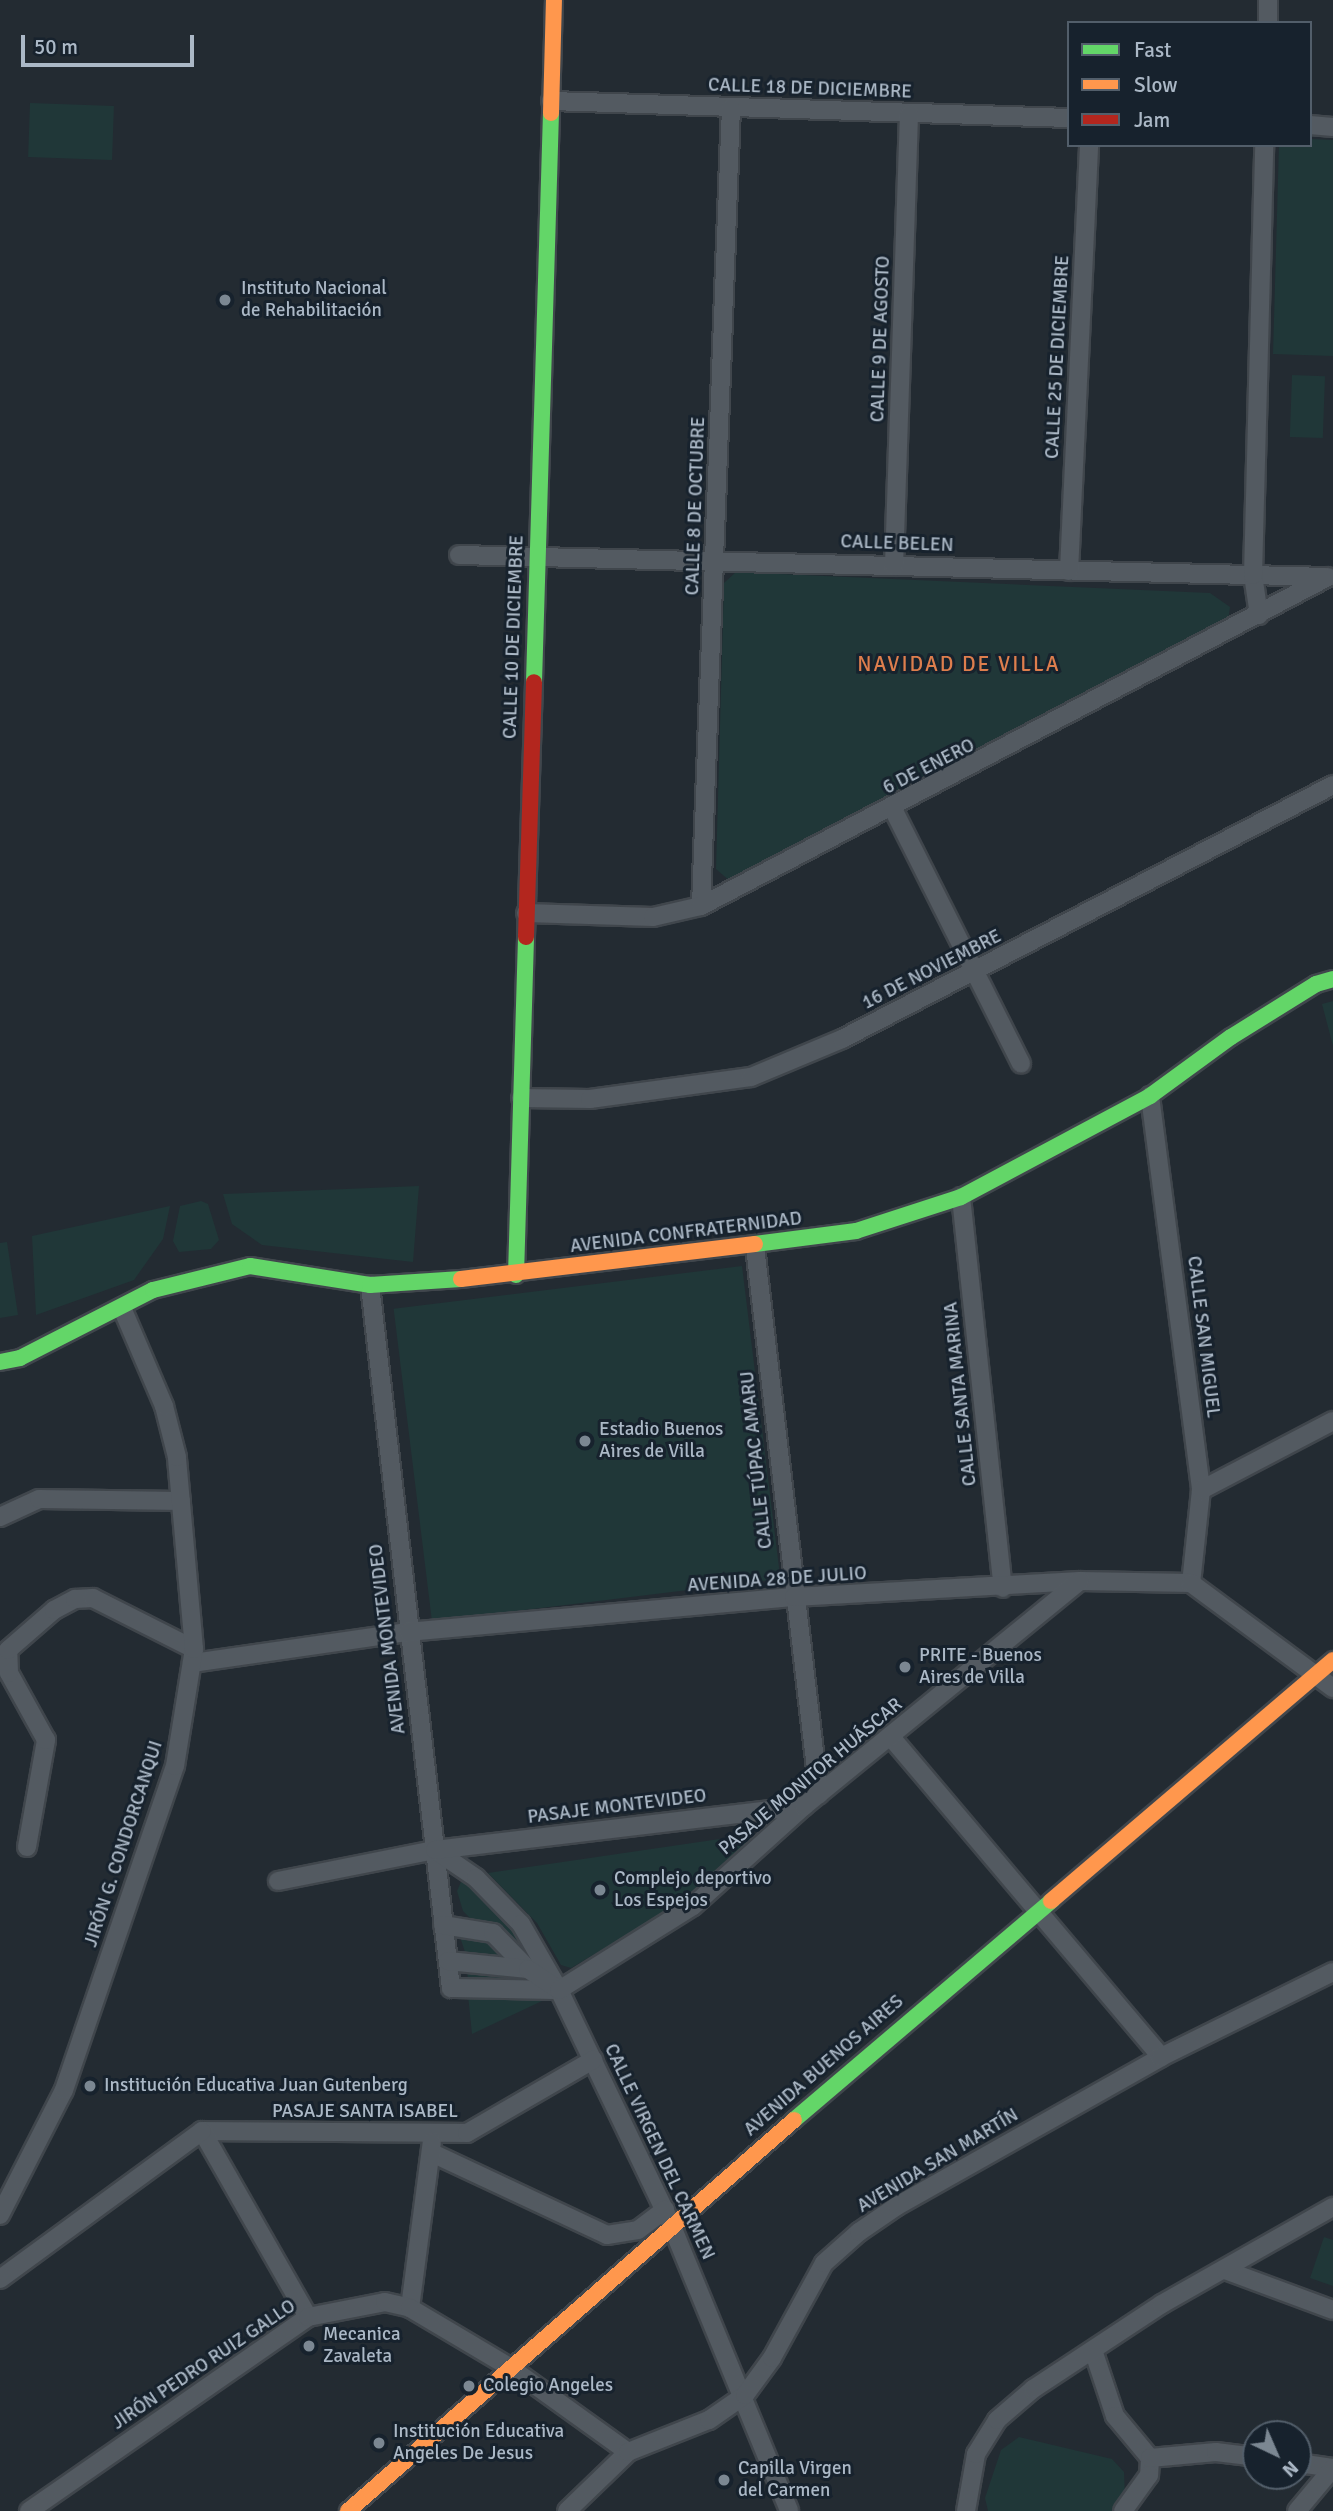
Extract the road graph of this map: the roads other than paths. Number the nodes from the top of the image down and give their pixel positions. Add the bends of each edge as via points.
1 (554, 0) edge
2 (1268, 0) edge
3 (1268, 21) edge
4 (551, 101) junction
5 (731, 108) junction
6 (909, 114) junction
7 (1067, 118) edge
8 (1312, 125) edge
9 (1333, 127) edge
10 (1088, 147) edge
11 (1264, 147) edge
12 (459, 555) dead end
13 (537, 556) junction
14 (715, 560) junction
15 (894, 566) junction
16 (1069, 571) junction
17 (1253, 575) junction
18 (1331, 578) edge
19 (1259, 615) junction
20 (1333, 785) edge
21 (893, 809) junction
22 (701, 906) junction
23 (526, 913) junction
24 (976, 972) junction
25 (1333, 979) edge
26 (1021, 1063) dead end
27 (1150, 1096) junction
28 (521, 1098) junction
29 (961, 1197) junction
30 (755, 1247) junction
31 (516, 1276) junction
32 (370, 1285) junction
33 (122, 1308) junction
34 (0, 1362) edge
35 (1333, 1421) edge
36 (1201, 1490) junction
37 (181, 1501) junction
38 (0, 1517) edge
39 (1080, 1581) junction
40 (1191, 1583) junction
41 (1003, 1588) junction
42 (793, 1597) junction
43 (408, 1632) junction
44 (193, 1656) junction
45 (1333, 1660) edge
46 (1314, 1676) junction
47 (1333, 1688) edge
48 (890, 1736) junction
49 (819, 1794) junction
50 (804, 1806) junction
51 (27, 1847) dead end
52 (435, 1850) junction
53 (278, 1881) dead end
54 (1040, 1909) junction
55 (443, 1925) junction
56 (448, 1961) junction
57 (528, 1969) junction
58 (1333, 1972) edge
59 (559, 1990) junction
60 (1161, 2057) junction
61 (593, 2060) junction
62 (202, 2132) junction
63 (432, 2133) junction
64 (432, 2153) junction
65 (1333, 2207) edge
66 (0, 2216) edge
67 (668, 2217) junction
68 (1226, 2270) junction
69 (0, 2279) edge
70 (410, 2308) junction
71 (1333, 2309) edge
72 (308, 2317) junction
73 (1093, 2350) junction
74 (511, 2368) junction
75 (745, 2395) junction
76 (628, 2452) junction
77 (1242, 2455) edge
78 (1150, 2458) junction
79 (1312, 2465) edge
80 (1333, 2468) edge
81 (29, 2511) edge
82 (348, 2511) edge
83 (567, 2511) edge
84 (789, 2511) edge
85 (966, 2511) edge
86 (1123, 2511) edge
87 (1297, 2511) edge

1 - 4 street, CALLE 10 DE DICIEMBRE
2 - 3 street
4 - 5 street, CALLE 18 DE DICIEMBRE
4 - 13 street, CALLE 10 DE DICIEMBRE
5 - 6 street, CALLE 18 DE DICIEMBRE
5 - 14 street, CALLE 8 DE OCTUBRE
6 - 7 street, CALLE 18 DE DICIEMBRE
6 - 15 street, CALLE 9 DE AGOSTO
8 - 9 street
10 - 16 street, CALLE 25 DE DICIEMBRE
11 - 17 street
12 - 13 street, CALLE BELEN
13 - 14 street, CALLE BELEN
13 - 23 street, CALLE 10 DE DICIEMBRE
14 - 15 street, CALLE BELEN
14 - 22 street, CALLE 8 DE OCTUBRE
15 - 16 street, CALLE BELEN
16 - 17 street, CALLE BELEN
17 - 18 street, CALLE BELEN
17 - 19 street
18 - 19 street, 6 DE ENERO
19 - 21 street, 6 DE ENERO
20 - 24 street, 16 DE NOVIEMBRE
21 - 22 street, 6 DE ENERO
21 - 24 street
22 - 23 street, 6 DE ENERO via 653,917
23 - 28 street, CALLE 10 DE DICIEMBRE
24 - 26 street
24 - 28 street, 16 DE NOVIEMBRE via 842,1039 751,1077 590,1099
25 - 27 street, AVENIDA CONFRATERNIDAD via 1316,984 1231,1037
27 - 29 street, AVENIDA CONFRATERNIDAD
27 - 36 street, CALLE SAN MIGUEL
28 - 31 street, CALLE 10 DE DICIEMBRE
29 - 30 street, AVENIDA CONFRATERNIDAD via 856,1231
29 - 41 street, CALLE SANTA MARINA
30 - 31 street, AVENIDA CONFRATERNIDAD
30 - 42 street, CALLE TÚPAC AMARU
31 - 32 street, AVENIDA CONFRATERNIDAD
32 - 33 street, AVENIDA CONFRATERNIDAD via 250,1266 153,1290
32 - 43 street, AVENIDA MONTEVIDEO
33 - 34 street, AVENIDA CONFRATERNIDAD via 20,1358
33 - 37 street, JIRÓN G. CONDORCANQUI via 164,1406 177,1457
35 - 36 street
36 - 40 street, CALLE SAN MIGUEL
37 - 38 street via 39,1499
37 - 44 street, JIRÓN G. CONDORCANQUI
39 - 40 street, AVENIDA 28 DE JULIO
39 - 41 street, AVENIDA 28 DE JULIO
39 - 48 street, PASAJE MONITOR HUÁSCAR
40 - 46 street
41 - 42 street, AVENIDA 28 DE JULIO
42 - 43 street, AVENIDA 28 DE JULIO
42 - 49 street, CALLE TÚPAC AMARU
43 - 44 street, AVENIDA 28 DE JULIO
43 - 52 street, AVENIDA MONTEVIDEO
44 - 51 street via 93,1598 75,1599 54,1610 8,1650 9,1673 46,1740
44 - 66 street, JIRÓN G. CONDORCANQUI via 175,1766 64,2090
45 - 46 street, AVENIDA BUENOS AIRES
46 - 47 street
46 - 54 street, AVENIDA BUENOS AIRES
48 - 49 street, PASAJE MONITOR HUÁSCAR
48 - 54 street
49 - 50 street, PASAJE MONITOR HUÁSCAR
50 - 52 street, PASAJE MONTEVIDEO
50 - 59 street, PASAJE MONITOR HUÁSCAR via 665,1927
52 - 53 street, PASAJE MONTEVIDEO
52 - 55 street, AVENIDA MONTEVIDEO
52 - 59 street, CALLE VIRGEN DEL CARMEN via 476,1878 521,1924
54 - 60 street
54 - 67 street, AVENIDA BUENOS AIRES
55 - 56 street, AVENIDA MONTEVIDEO
55 - 57 street via 493,1933
56 - 57 street
56 - 59 street, AVENIDA MONTEVIDEO via 451,1988
57 - 59 street
58 - 60 street, AVENIDA SAN MARTÍN
59 - 61 street, CALLE VIRGEN DEL CARMEN
60 - 75 street, AVENIDA SAN MARTÍN via 859,2232 824,2263 772,2358
61 - 63 street, PASAJE SANTA ISABEL via 467,2133
61 - 67 street, CALLE VIRGEN DEL CARMEN
62 - 63 street, PASAJE SANTA ISABEL
62 - 69 street
62 - 72 street
63 - 64 street
64 - 67 street via 607,2235 638,2230
64 - 70 street
65 - 68 street
67 - 74 street, AVENIDA BUENOS AIRES
67 - 75 street, CALLE VIRGEN DEL CARMEN
68 - 71 street
68 - 73 street via 1162,2304
70 - 72 street, JIRÓN PEDRO RUIZ GALLO via 385,2302
70 - 74 street, JIRÓN PEDRO RUIZ GALLO
72 - 81 street, JIRÓN PEDRO RUIZ GALLO
73 - 78 street via 1115,2416
73 - 85 street via 1032,2389 996,2420 976,2454
74 - 76 street, JIRÓN PEDRO RUIZ GALLO
74 - 82 street, AVENIDA BUENOS AIRES
75 - 76 street, AVENIDA SAN MARTÍN via 709,2420
75 - 84 street, CALLE VIRGEN DEL CARMEN
76 - 83 street, AVENIDA SAN MARTÍN
77 - 78 street via 1216,2452
78 - 86 street via 1149,2476
79 - 80 street
80 - 87 street

